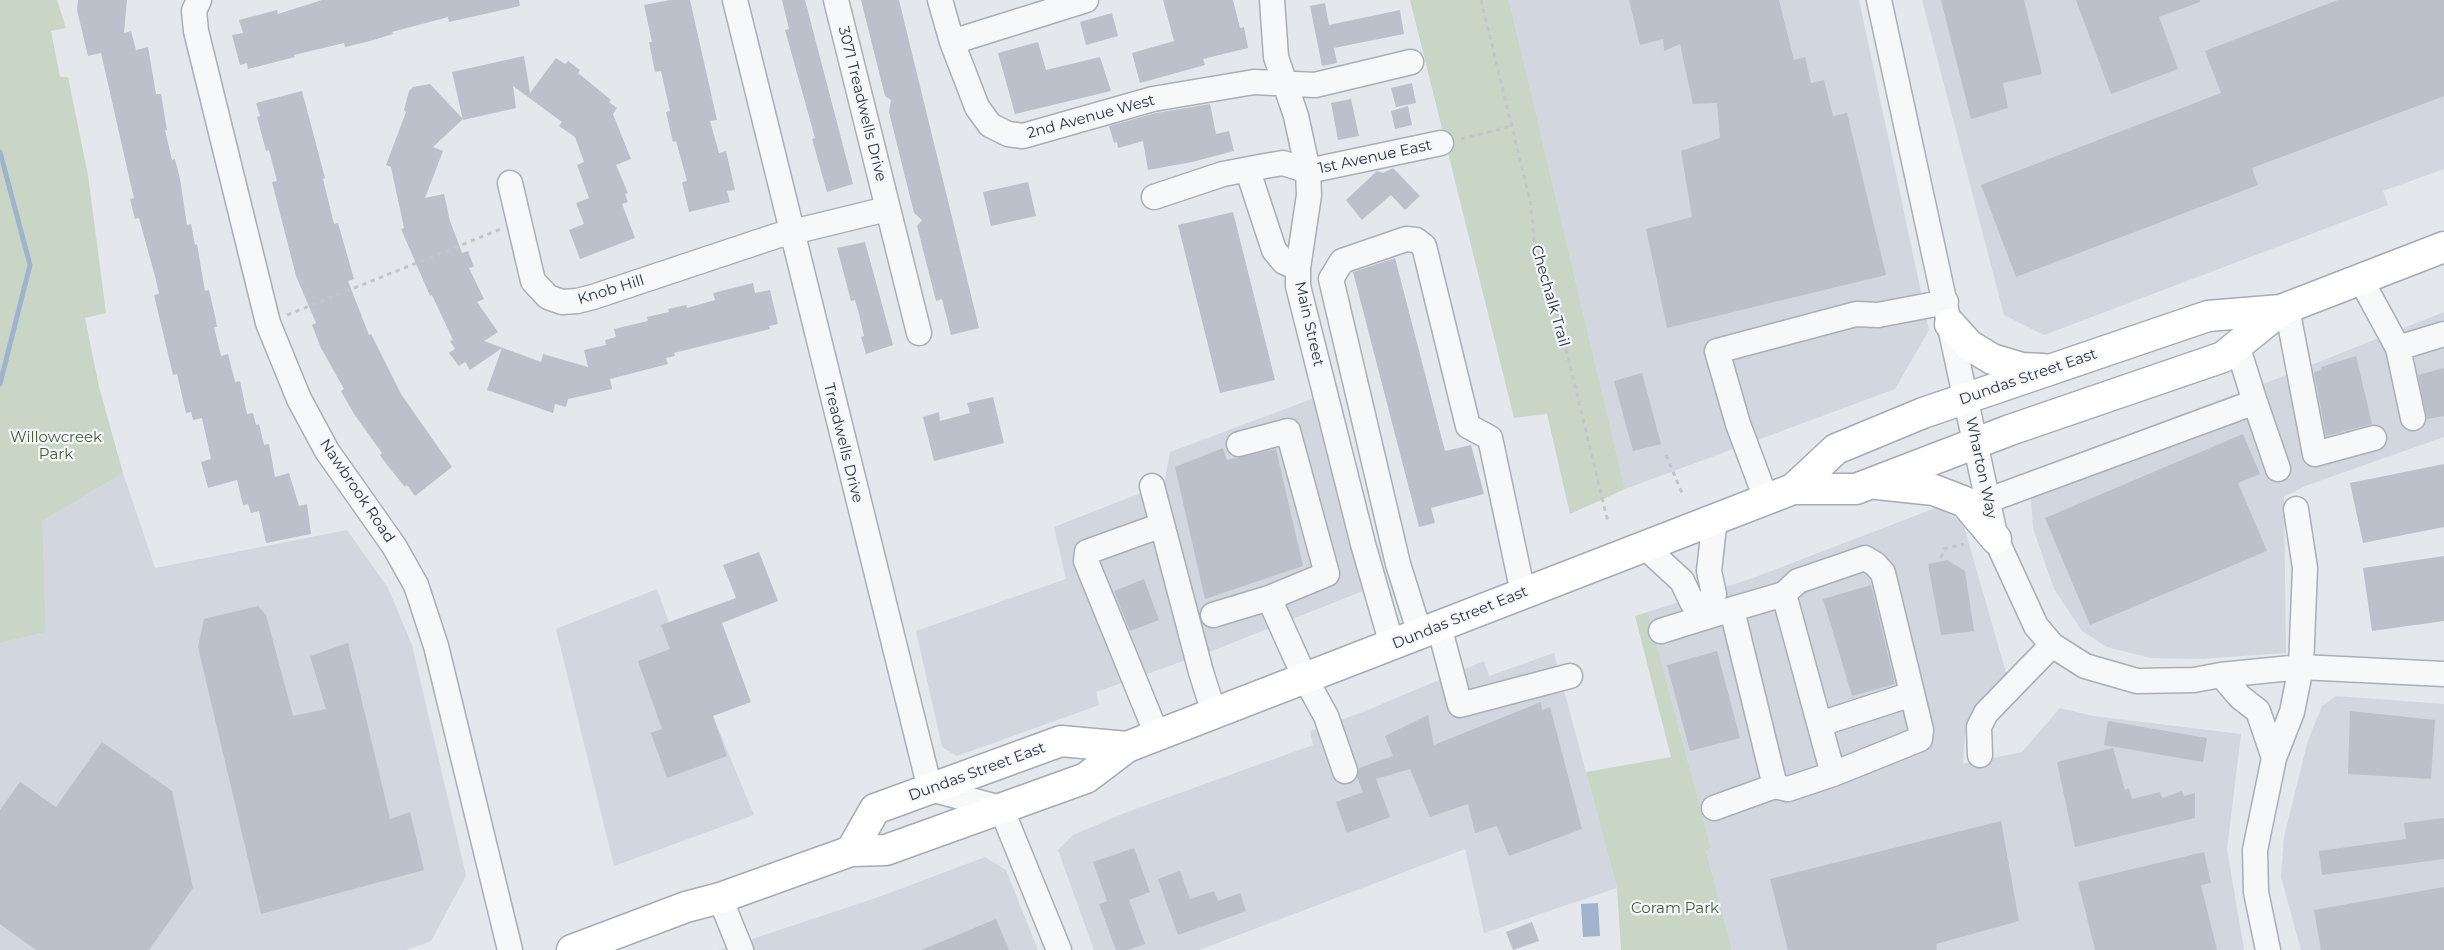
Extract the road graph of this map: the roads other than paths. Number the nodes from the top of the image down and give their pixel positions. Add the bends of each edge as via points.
1 (199, 0) edge
2 (735, 0) edge
3 (836, 0) edge
4 (940, 0) edge
5 (1086, 0) edge
6 (1272, 0) edge
7 (1879, 0) edge
8 (952, 42) junction
9 (1411, 62) dead end
10 (1285, 82) junction
11 (1442, 143) road end
12 (1248, 171) junction
13 (1308, 171) junction
14 (510, 183) dead end
15 (1154, 197) dead end
16 (887, 209) junction
17 (791, 232) junction
18 (2444, 248) edge
19 (1298, 268) junction
20 (2361, 280) junction
21 (2284, 309) junction
22 (1948, 313) junction
23 (919, 333) dead end
24 (2444, 334) edge
25 (2237, 345) junction
26 (2398, 348) junction
27 (2052, 369) junction
28 (1965, 398) junction
29 (2255, 402) junction
30 (2413, 418) dead end
31 (2374, 438) dead end
32 (1239, 444) dead end
33 (1976, 444) junction
34 (2278, 470) dead end
35 (1871, 483) junction
36 (1152, 486) dead end
37 (1780, 494) junction
38 (1989, 500) junction
39 (2296, 508) dead end
40 (1715, 518) junction
41 (1162, 525) junction
42 (1996, 538) junction
43 (1644, 546) junction
44 (1523, 593) junction
45 (1784, 594) junction
46 (1269, 598) junction
47 (1732, 610) junction
48 (1707, 611) junction
49 (1213, 615) dead end
50 (1429, 630) junction
51 (1661, 631) dead end
52 (1392, 645) junction
53 (2052, 645) junction
54 (2301, 666) junction
55 (2444, 674) edge
56 (2221, 675) junction
57 (1570, 676) dead end
58 (1305, 678) junction
59 (1912, 694) junction
60 (1214, 713) junction
61 (1820, 724) junction
62 (1157, 735) junction
63 (1127, 747) junction
64 (1980, 755) dead end
65 (2274, 758) junction
66 (1345, 771) dead end
67 (1833, 774) junction
68 (1775, 786) junction
69 (930, 789) junction
70 (1714, 808) dead end
71 (1005, 820) junction
72 (851, 851) junction
73 (720, 898) junction
74 (608, 944) edge
75 (510, 950) edge
76 (572, 950) edge
77 (741, 950) edge
78 (1059, 950) edge
79 (2268, 950) edge

1 - 75 street, Nawbrook Road via 194,11 196,31 268,323 299,399 327,451 394,546 416,585 435,646
2 - 17 street, Treadwells Drive
3 - 16 street, 3071 Treadwells Drive
4 - 8 street, 2nd Avenue West
5 - 8 street
6 - 10 street, Main Street via 1276,57
7 - 22 street, Wharton Way
8 - 10 street, 2nd Avenue West via 977,107 990,125 1023,136 1154,99 1254,82
9 - 10 street, 2nd Avenue West via 1315,85
10 - 13 street, Main Street
11 - 13 street, 1st Avenue East
12 - 13 street via 1283,163
12 - 15 street via 1223,174
12 - 19 street via 1274,250 1284,262
13 - 19 street, Main Street via 1309,195
14 - 17 street, Knob Hill via 530,274 537,287 555,301 569,303
16 - 17 street
16 - 23 street, 3071 Treadwells Drive
17 - 69 street, Treadwells Drive
18 - 20 main road, Dundas Street East
19 - 52 street, Main Street via 1298,286
20 - 21 main road, Dundas Street East
20 - 26 street
21 - 25 main road, Dundas Street East
21 - 27 main road, Dundas Street East via 2208,315
21 - 31 street via 2315,454
22 - 27 main road via 1969,345 1992,359 2022,368
22 - 28 street, Wharton Way
22 - 37 street via 1856,314 1717,351 1738,424
24 - 26 street
25 - 29 street
25 - 33 main road, Dundas Street East via 2223,357
26 - 30 street
27 - 28 main road, Dundas Street East
28 - 33 street, Wharton Way
28 - 37 main road, Dundas Street East via 1836,449
29 - 34 street
29 - 38 street
32 - 46 street via 1288,431 1327,574
33 - 35 main road, Dundas Street East
33 - 38 street, Wharton Way
35 - 37 main road, Dundas Street East via 1856,489
35 - 42 main road via 1934,490 1965,502
36 - 41 street
37 - 40 main road, Dundas Street East
38 - 42 street, Wharton Way
39 - 54 street via 2305,568
40 - 43 main road, Dundas Street East
40 - 48 street via 1709,571 1714,594
41 - 60 street
41 - 62 street via 1087,552 1086,561
42 - 53 street, Wharton Way via 2036,626
43 - 44 main road, Dundas Street East
43 - 48 street via 1682,581 1692,602
44 - 50 main road, Dundas Street East
44 - 50 street via 1490,438 1468,426 1424,246 1406,238 1342,261 1331,279 1398,564
45 - 47 street
45 - 59 street via 1798,581 1864,558 1875,564 1883,573
45 - 61 street
46 - 49 street
46 - 58 street
47 - 48 street
47 - 68 street
48 - 51 street
50 - 52 main road, Dundas Street East
50 - 57 street via 1460,705
52 - 58 main road, Dundas Street East
53 - 56 street, Wharton Way via 2085,666 2137,681 2194,680
53 - 64 street via 1986,713 1979,727
54 - 55 street, Wharton Way
54 - 56 street, Wharton Way
54 - 65 street via 2292,712
56 - 65 street via 2258,711
58 - 60 main road, Dundas Street East
58 - 66 street via 1326,716
59 - 61 street
59 - 67 street via 1920,739
60 - 62 main road, Dundas Street East
61 - 67 street
62 - 63 main road, Dundas Street East
63 - 69 main road, Dundas Street East via 1061,741
63 - 71 main road, Dundas Street East via 1086,778
65 - 79 street via 2255,850 2256,892
67 - 68 street via 1788,789
68 - 70 street
69 - 71 street
69 - 72 main road, Dundas Street East via 875,809
71 - 72 main road, Dundas Street East via 886,850
71 - 78 street
72 - 73 main road, Dundas Street East
73 - 74 main road, Dundas Street East via 686,908
73 - 77 street
74 - 76 main road, Dundas Street East

